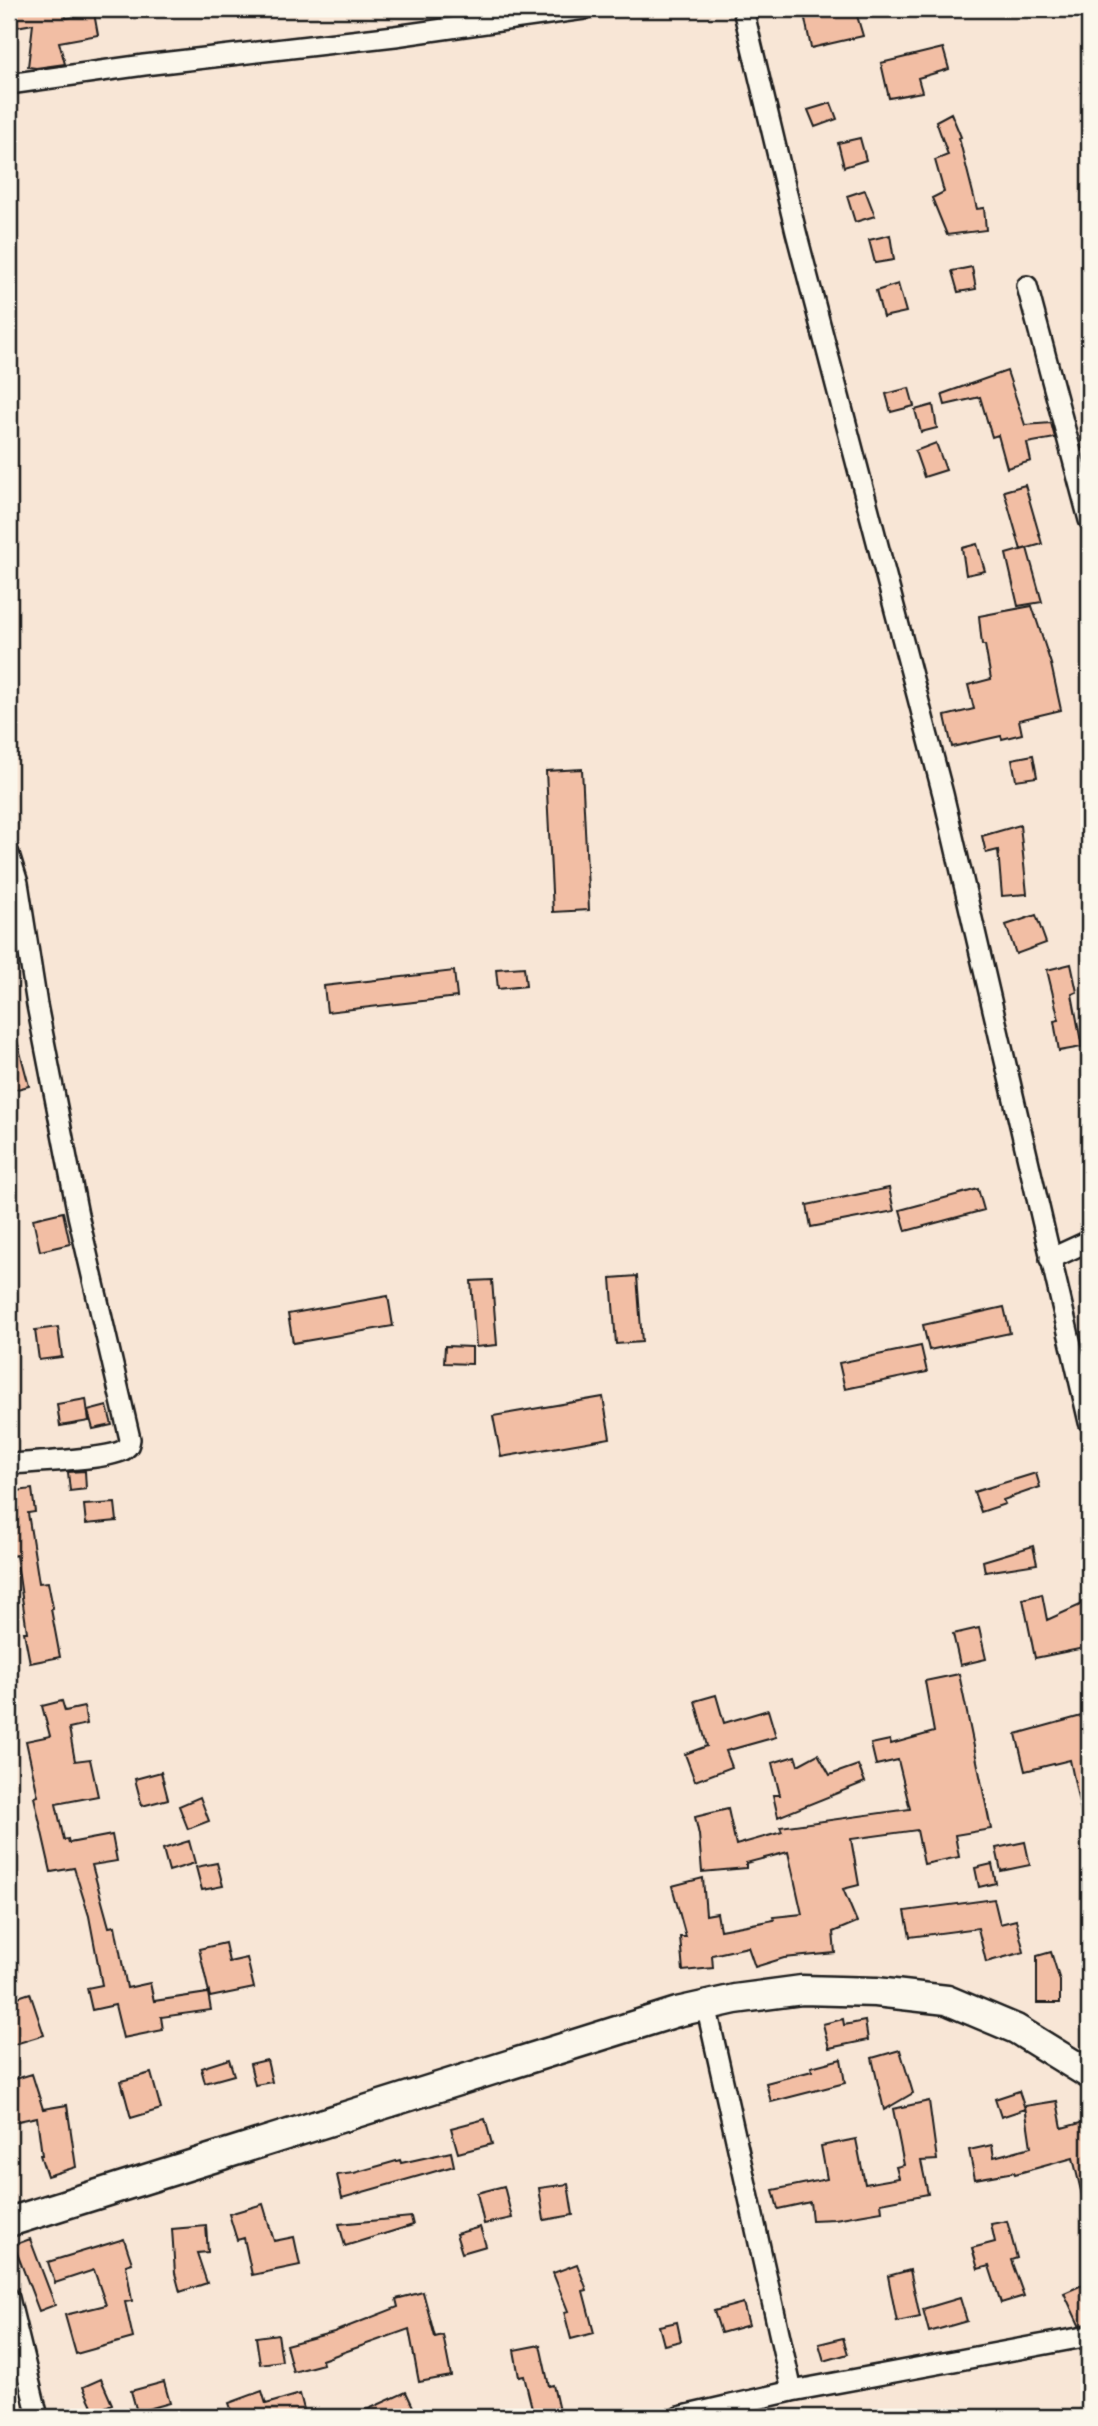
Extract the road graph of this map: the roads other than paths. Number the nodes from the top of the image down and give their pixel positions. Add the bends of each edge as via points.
1 (584, 9) edge
2 (743, 9) edge
3 (9, 84) edge
4 (1027, 286) dead end
5 (1089, 520) edge
6 (9, 854) edge
7 (13, 885) edge
8 (1089, 1241) edge
9 (1050, 1259) junction
10 (1089, 1422) edge
11 (9, 1464) edge
12 (706, 2005) junction
13 (1089, 2074) edge
14 (9, 2222) edge
15 (9, 2298) edge
16 (1089, 2336) edge
17 (792, 2391) junction
18 (38, 2417) edge
19 (679, 2417) edge

1 - 3 street
2 - 9 street via 799,246 943,794
4 - 5 street
6 - 7 street
7 - 11 street via 78,1215 130,1439 124,1450 104,1455
8 - 9 street
9 - 10 street
12 - 13 street via 802,1990 947,2000 1016,2029
12 - 14 street
12 - 17 street
15 - 18 street
16 - 17 street
17 - 19 street

